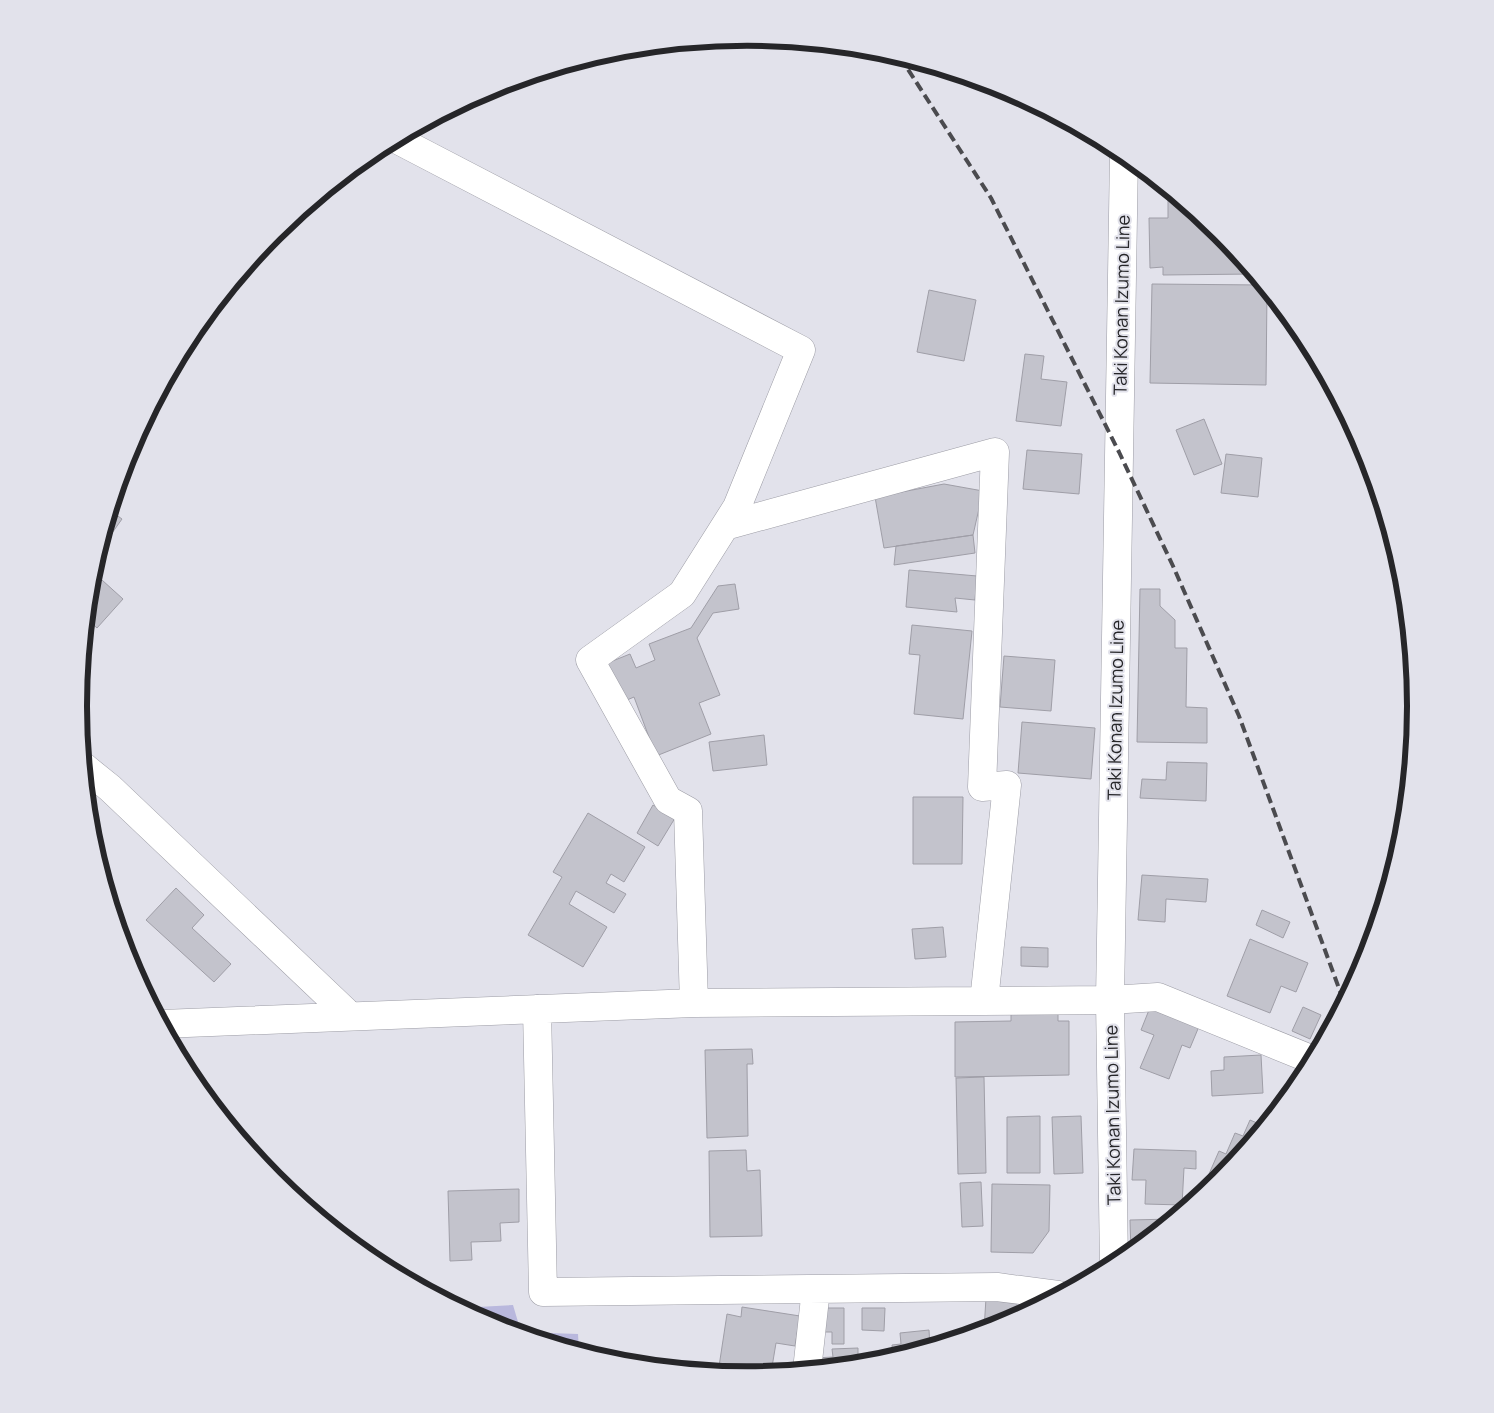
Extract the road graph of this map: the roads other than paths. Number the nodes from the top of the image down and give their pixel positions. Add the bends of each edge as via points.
1 (404, 143) edge
2 (1124, 165) edge
3 (725, 526) junction
4 (90, 772) edge
5 (984, 1000) junction
6 (1110, 1000) junction
7 (694, 1003) junction
8 (537, 1009) junction
9 (349, 1016) junction
10 (168, 1024) edge
11 (1306, 1057) edge
12 (1114, 1255) edge
13 (816, 1289) junction
14 (1048, 1294) edge
15 (808, 1363) edge

1 - 3 street via 801,350 737,507
2 - 6 street, Taki Konan Izumo Line
3 - 5 street via 995,452 982,787 1007,786
3 - 7 street via 682,594 590,660 668,800 688,811
4 - 9 street
5 - 6 street
5 - 7 street
6 - 11 street via 1158,997
6 - 12 street, Taki Konan Izumo Line
7 - 8 street
8 - 9 street
8 - 13 street via 543,1292
9 - 10 street
13 - 14 street via 997,1287
13 - 15 street

